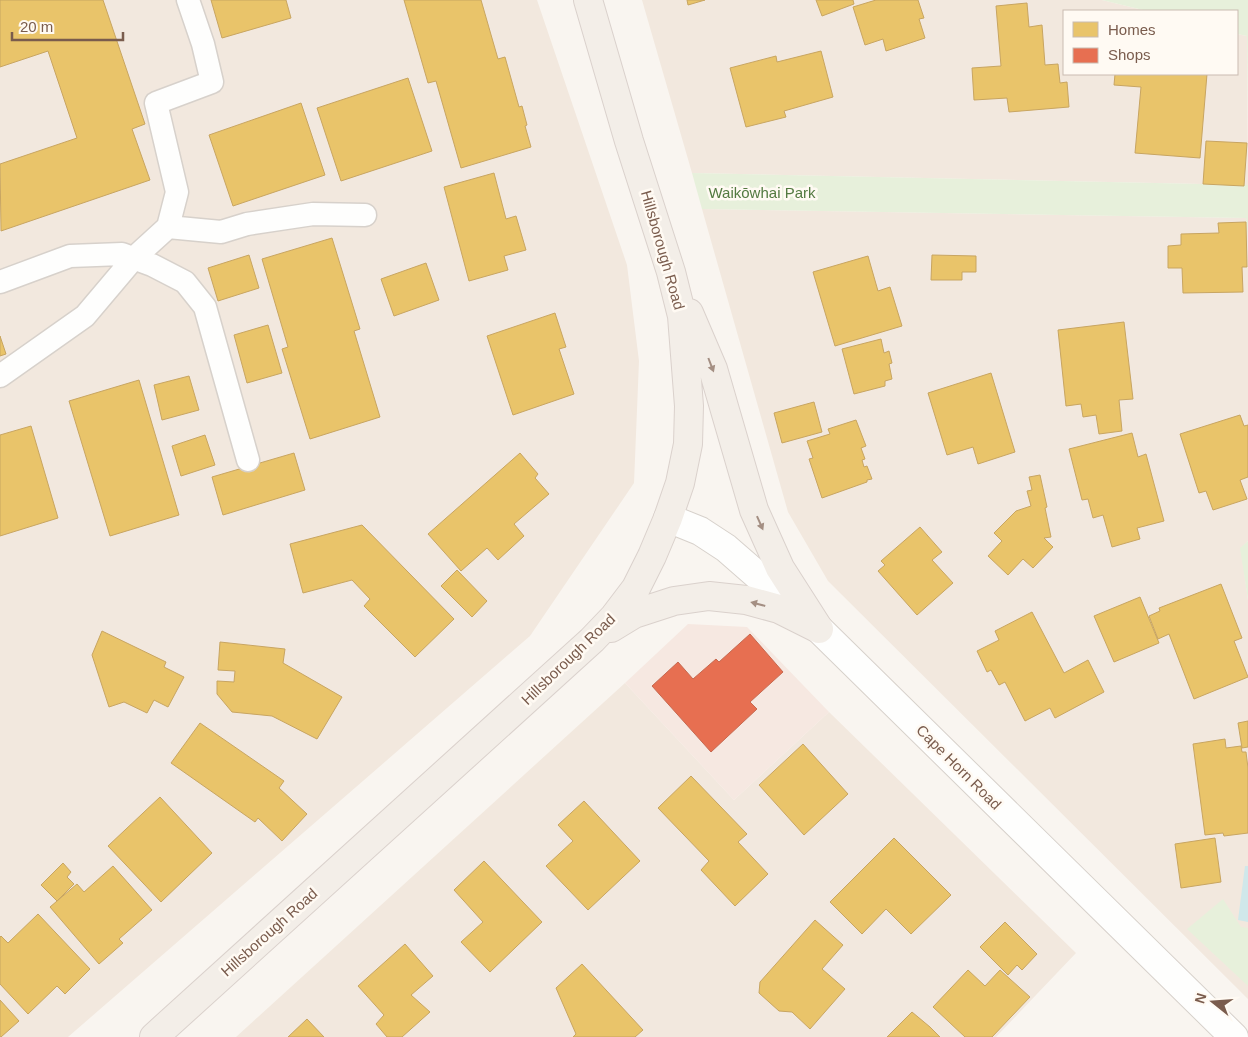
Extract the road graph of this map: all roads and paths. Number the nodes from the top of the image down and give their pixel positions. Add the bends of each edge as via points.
1 (188, 0) edge
2 (588, 0) edge
3 (365, 215) dead end
4 (168, 226) junction
5 (134, 258) junction
6 (671, 272) junction
7 (0, 282) edge
8 (0, 376) edge
9 (248, 460) dead end
10 (668, 518) junction
11 (819, 629) junction
12 (592, 640) junction
13 (154, 1037) edge
14 (1234, 1037) edge

1 - 4 lane via 212,82 156,103 177,192
2 - 6 main road, Hillsborough Road
3 - 4 lane via 313,214 247,224 221,232
4 - 5 lane
5 - 7 lane via 122,254 70,256
5 - 8 lane via 85,316
5 - 9 lane via 185,282 205,307
6 - 10 main road, Hillsborough Road via 682,316 689,406 688,444
6 -> 11 main road via 713,369 754,510 780,568
10 - 11 street, Cape Horn Road via 700,531 726,548
10 - 12 main road, Hillsborough Road via 636,588
11 -> 12 main road via 779,610 746,600 709,596 674,601 634,614
11 - 14 street, Cape Horn Road
12 - 13 main road, Hillsborough Road

